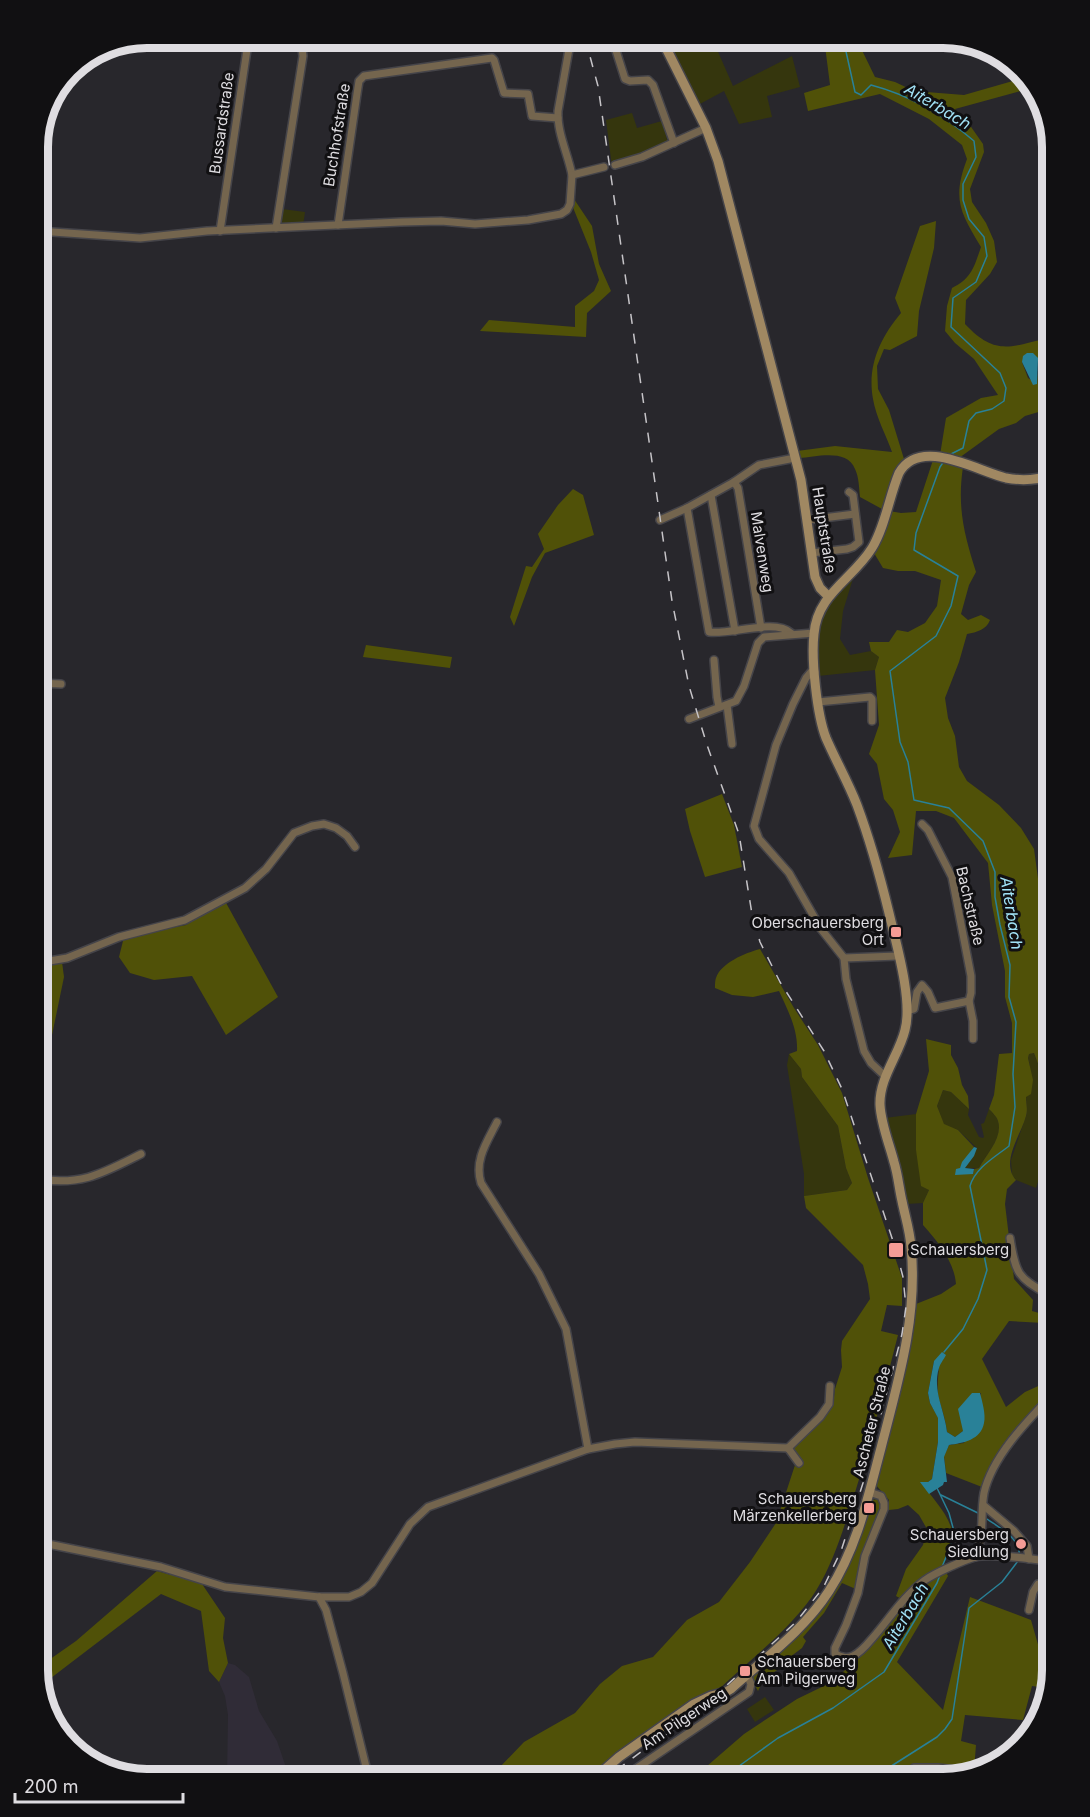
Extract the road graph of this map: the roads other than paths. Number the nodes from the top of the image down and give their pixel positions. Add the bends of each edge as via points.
1 (247, 48) edge
2 (301, 48) edge
3 (569, 48) edge
4 (615, 48) edge
5 (667, 48) edge
6 (558, 118) junction
7 (706, 128) junction
8 (674, 142) junction
9 (615, 165) dead end
10 (604, 167) dead end
11 (572, 175) junction
12 (338, 225) junction
13 (276, 228) junction
14 (220, 231) junction
15 (48, 232) edge
16 (795, 458) junction
17 (1042, 478) edge
18 (734, 482) junction
19 (849, 492) dead end
20 (711, 495) junction
21 (687, 508) junction
22 (855, 514) junction
23 (660, 520) dead end
24 (807, 520) junction
25 (811, 554) junction
26 (828, 596) junction
27 (761, 628) junction
28 (735, 631) junction
29 (791, 633) junction
30 (814, 633) junction
31 (714, 660) dead end
32 (815, 672) junction
33 (48, 683) edge
34 (61, 684) dead end
35 (818, 702) junction
36 (723, 706) junction
37 (689, 719) dead end
38 (872, 721) dead end
39 (732, 744) dead end
40 (922, 824) dead end
41 (355, 847) dead end
42 (898, 956) junction
43 (844, 958) junction
44 (48, 961) edge
45 (969, 1001) junction
46 (907, 1011) junction
47 (973, 1039) dead end
48 (886, 1077) junction
49 (497, 1122) dead end
50 (885, 1131) joint
51 (141, 1154) dead end
52 (48, 1180) edge
53 (1010, 1238) dead end
54 (1042, 1291) edge
55 (830, 1386) dead end
56 (1042, 1406) edge
57 (786, 1448) junction
58 (588, 1449) junction
59 (799, 1463) dead end
60 (869, 1492) junction
61 (983, 1507) junction
62 (48, 1544) edge
63 (975, 1557) junction
64 (1026, 1558) junction
65 (1042, 1560) edge
66 (1042, 1584) edge
67 (319, 1597) junction
68 (1029, 1610) dead end
69 (747, 1675) junction
70 (914, 1768) dead end
71 (366, 1769) edge
72 (605, 1769) edge
73 (636, 1769) edge
74 (945, 1769) edge

1 - 14 street, Bussardstraße
2 - 13 street, Bussardstraße via 303,56
3 - 6 street
4 - 8 street via 625,79 651,82
5 - 7 main road, Hauptstraße
6 - 11 street
6 - 12 street, Buchhofstraße via 532,116 528,94 504,93 492,58 364,76 359,81
7 - 8 street
7 - 16 main road, Hauptstraße
8 - 9 street
10 - 11 street
11 - 12 street via 570,204 555,215 475,224 432,221
12 - 13 street
13 - 14 street
14 - 15 street via 140,238
16 - 18 street via 764,463
16 - 24 main road, Hauptstraße
17 - 26 main road via 1016,479 950,460 916,459 902,468 896,479 876,541
18 - 20 street
18 - 27 street, Malvenweg
19 - 22 street via 853,495
20 - 21 street
20 - 28 street
21 - 23 street
21 - 28 street via 708,630
22 - 24 street
22 - 25 street via 858,543 847,549
24 - 25 main road, Hauptstraße
25 - 26 main road, Hauptstraße via 816,580
26 - 30 main road, Hauptstraße
27 - 28 street
27 - 29 street via 777,627
29 - 30 street
29 - 36 street via 760,640 741,693 736,701
30 - 32 main road, Hauptstraße
31 - 36 street via 717,698
32 - 35 main road, Hauptstraße
32 - 43 street via 806,678 786,721 754,826 759,839 789,873 821,929
33 - 34 street
35 - 38 street via 870,697
35 - 42 main road, Hauptstraße via 824,730 866,830
36 - 37 street
36 - 39 street
40 - 45 street, Bachstraße via 952,877 970,969
41 - 44 street via 336,828 312,826 294,833 245,888 185,920 118,937 67,958
42 - 43 street
42 - 46 main road, Hauptstraße
43 - 48 street via 844,974 864,1051
45 - 46 street via 935,1008 922,985 914,1009
45 - 47 street, Bachstraße
46 - 48 main road, Hauptstraße via 904,1035
48 - 50 main road, Hauptstraße via 880,1102
49 - 58 street via 482,1150 478,1174 539,1274 566,1329
50 - 60 main road, Ascheter Straße via 909,1233 912,1304 901,1370
51 - 52 street via 86,1179
53 - 54 street via 1017,1272
55 - 57 street via 829,1404 820,1418
56 - 61 street via 994,1466
57 - 58 street via 635,1442
57 - 59 street
58 - 67 street via 429,1507 410,1524 372,1583 349,1597
60 - 63 street via 881,1496 884,1509 835,1654 854,1656 912,1592 934,1575
60 - 69 main road, Ascheter Straße via 850,1552 829,1592 806,1621
61 - 63 street via 980,1546
61 - 64 street via 1027,1546
62 - 67 street via 161,1567 225,1587
63 - 64 street
64 - 65 street
66 - 68 street via 1033,1592
67 - 71 street via 326,1610
69 - 72 main road, Ascheter Straße via 726,1692 681,1712
69 - 73 street, Am Pilgerweg via 749,1692
70 - 74 street

